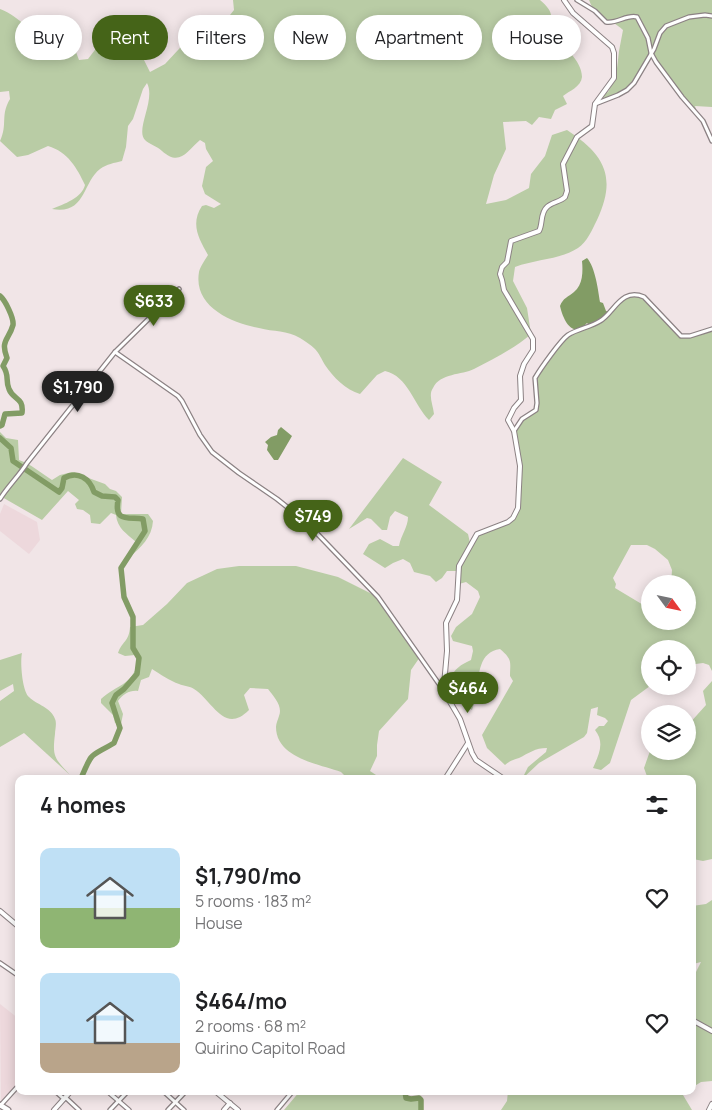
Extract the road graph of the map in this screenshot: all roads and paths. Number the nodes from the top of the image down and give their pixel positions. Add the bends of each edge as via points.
1 (564, 0) edge
2 (577, 0) edge
3 (712, 16) edge
4 (651, 53) junction
5 (595, 104) junction
6 (712, 142) edge
7 (179, 289) dead end
8 (712, 329) edge
9 (116, 352) junction
10 (514, 431) junction
11 (0, 499) edge
12 (446, 695) junction
13 (468, 743) junction
14 (447, 775) edge
15 (498, 775) edge
16 (0, 910) edge
17 (15, 923) edge
18 (0, 963) edge
19 (15, 973) edge
20 (696, 1022) edge
21 (712, 1031) edge
22 (15, 1089) edge
23 (61, 1095) edge
24 (68, 1095) edge
25 (111, 1095) edge
26 (125, 1095) edge
27 (167, 1095) edge
28 (183, 1095) edge
29 (220, 1095) edge
30 (290, 1095) edge
31 (65, 1098) junction
32 (119, 1102) junction
33 (176, 1103) junction
34 (230, 1103) junction
35 (712, 1104) edge
36 (0, 1105) edge
37 (8, 1110) edge
38 (54, 1110) edge
39 (79, 1110) edge
40 (110, 1110) edge
41 (128, 1110) edge
42 (168, 1110) edge
43 (184, 1110) edge
44 (224, 1110) edge
45 (238, 1110) edge
46 (277, 1110) edge
47 (709, 1110) edge

1 - 5 street via 573,13 612,47 614,53 614,78
2 - 4 street via 606,22 637,17 648,38
3 - 4 street via 689,16 666,26
4 - 5 street via 628,90
4 - 6 street via 703,121
5 - 10 street via 592,126 577,137 563,164 565,197 547,206 539,231 511,241 507,262 500,274 504,290 531,334 534,345 521,371 521,400 508,420
7 - 9 street
8 - 10 street via 681,336 644,298 632,295 624,299 615,304 602,321 568,335 535,378 536,410 522,419
9 - 11 street
9 - 12 street via 178,396 212,452 281,501 331,547 378,597
10 - 12 street via 520,466 518,508 513,518 477,534 459,566 457,600 446,623
12 - 13 street via 460,719
13 - 14 street
13 - 15 street via 476,760
16 - 17 street
18 - 19 street
20 - 21 street
22 - 36 street
23 - 31 street
24 - 31 street
25 - 32 street
26 - 32 street
27 - 33 street
28 - 33 street
29 - 34 street
30 - 46 street
31 - 38 street
31 - 39 street
32 - 40 street
32 - 41 street
33 - 42 street
33 - 43 street
34 - 44 street
34 - 45 street
35 - 47 street
36 - 37 main road

